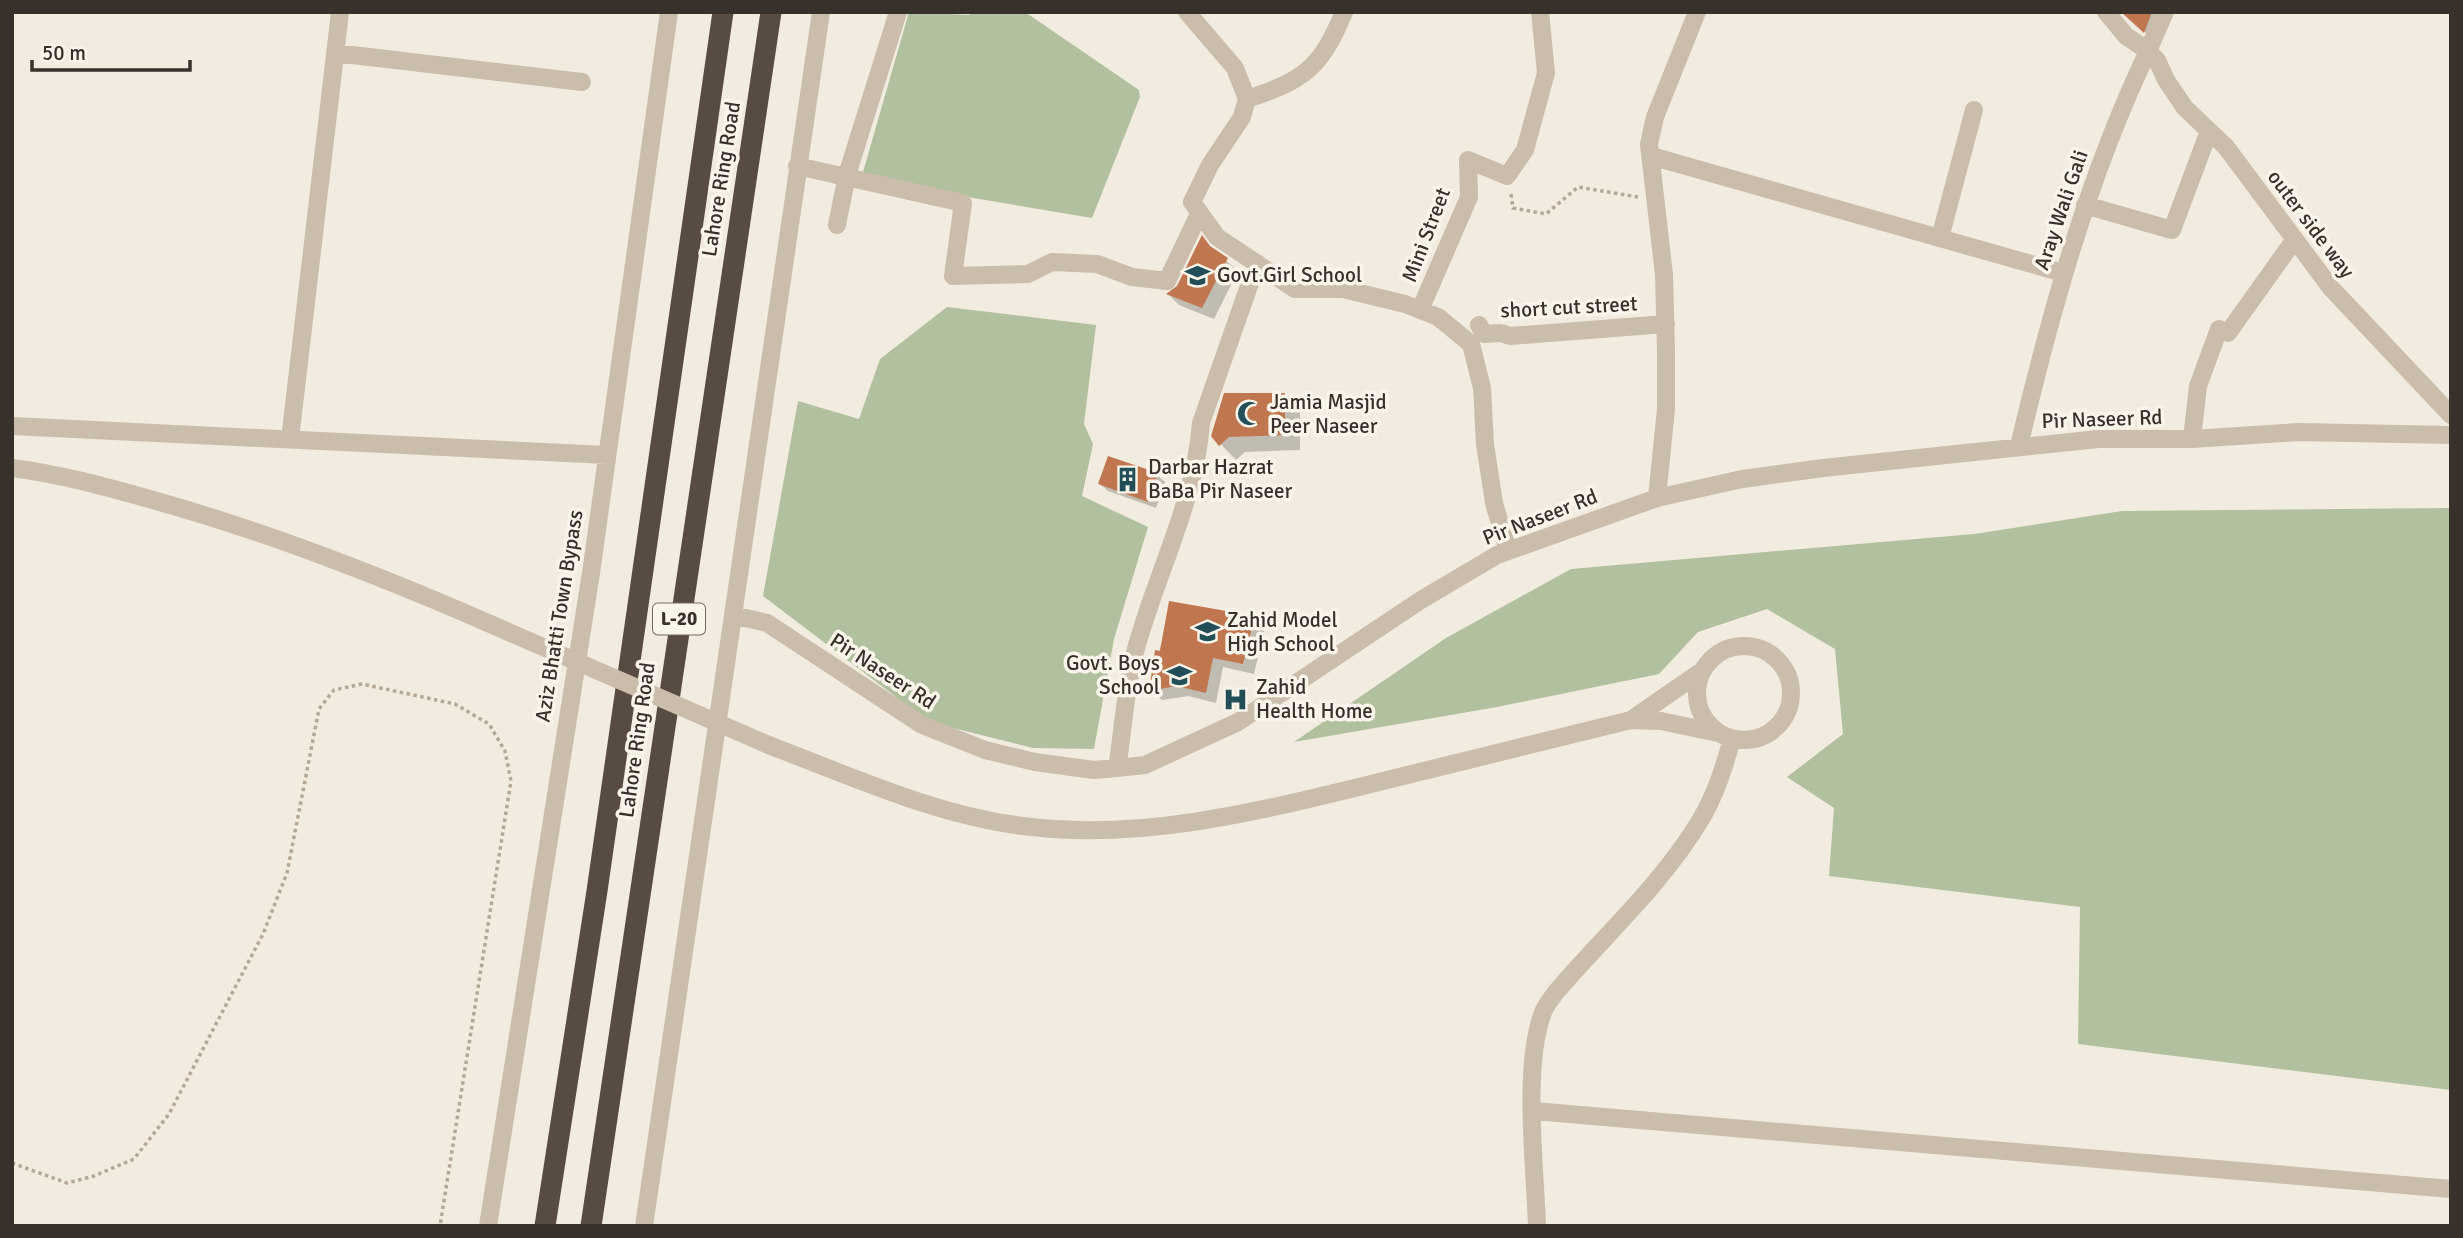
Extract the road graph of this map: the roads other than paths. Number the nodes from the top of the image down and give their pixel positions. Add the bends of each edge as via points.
1 (340, 12) edge
2 (669, 12) edge
3 (723, 12) edge
4 (771, 12) edge
5 (821, 12) edge
6 (898, 12) edge
7 (1187, 12) edge
8 (1344, 12) edge
9 (1539, 12) edge
10 (1697, 12) edge
11 (2106, 12) edge
12 (2165, 12) edge
13 (2148, 51) junction
14 (335, 53) junction
15 (582, 82) dead end
16 (1247, 99) junction
17 (1974, 110) dead end
18 (2209, 131) junction
19 (1651, 156) junction
20 (797, 166) junction
21 (847, 175) junction
22 (2085, 205) junction
23 (1199, 214) junction
24 (837, 225) dead end
25 (1940, 238) junction
26 (2295, 239) junction
27 (1257, 263) junction
28 (2063, 273) junction
29 (1420, 310) junction
30 (1666, 324) junction
31 (1479, 325) dead end
32 (2451, 415) edge
33 (12, 426) edge
34 (2451, 435) edge
35 (290, 439) junction
36 (2192, 439) junction
37 (2018, 446) junction
38 (607, 455) junction
39 (12, 468) edge
40 (1657, 498) junction
41 (1508, 551) junction
42 (733, 615) junction
43 (1702, 671) junction
44 (1631, 720) junction
45 (1725, 736) junction
46 (1117, 768) junction
47 (1534, 1111) junction
48 (2451, 1189) edge
49 (488, 1226) edge
50 (545, 1226) edge
51 (591, 1226) edge
52 (643, 1226) edge
53 (1537, 1226) edge

1 - 14 street
2 - 38 street, Aziz Bhatti Town Bypass
3 - 50 highway, Lahore Ring Road / L-20
4 - 51 highway, Lahore Ring Road / L-20
5 - 20 street
6 - 21 street
7 - 16 street via 1235,68
8 - 16 street via 1335,36 1306,75
9 - 29 street, Mini Street via 1546,73 1525,150 1507,176 1468,160 1469,197
10 - 19 street via 1655,117
11 - 13 street via 2126,36
12 - 13 street, Aray Wali Gali
13 - 18 street, outer side way via 2185,108
13 - 22 street, Aray Wali Gali
14 - 15 street
14 - 35 street
16 - 23 street via 1242,117 1192,202
17 - 25 street
18 - 22 street via 2172,230
18 - 26 street, outer side way
19 - 25 street
19 - 30 street
20 - 21 street
20 - 42 street
21 - 23 street via 963,203 953,276 1028,274 1052,262 1097,264 1132,277 1167,281
21 - 24 street
22 - 28 street, Aray Wali Gali
23 - 27 street via 1217,237
25 - 28 street
26 - 32 street, outer side way via 2331,288
26 - 36 street via 2228,333 2219,328 2198,386
27 - 29 street via 1295,289 1343,289
27 - 46 street via 1201,423 1186,499 1134,656
28 - 37 street, Aray Wali Gali
29 - 41 street via 1438,317 1471,344 1482,388 1494,503
30 - 31 street, short cut street via 1510,336 1484,334
30 - 40 street via 1666,409
33 - 35 street
34 - 36 street, Pir Naseer Rd via 2299,432
35 - 38 street
36 - 37 street, Pir Naseer Rd via 2098,439
37 - 40 street, Pir Naseer Rd via 1742,479
38 - 49 street, Aziz Bhatti Town Bypass
39 - 44 street, bridge via 102,486 257,532 369,572 771,746 914,801 1024,826 1117,829 1270,809
40 - 41 street, Pir Naseer Rd
41 - 46 street, Pir Naseer Rd via 1421,600 1238,722 1145,765
42 - 46 street, Pir Naseer Rd via 767,623 922,726 985,750 1035,762 1094,770
42 - 52 street
43 - 44 street
43 - 45 street via 1697,698 1700,712
43 - 45 street via 1723,650 1753,646 1768,651 1788,674 1791,704 1776,730 1762,737
44 - 45 street via 1661,721
45 - 47 street via 1724,769 1700,821 1542,1013
47 - 48 street
47 - 53 street

